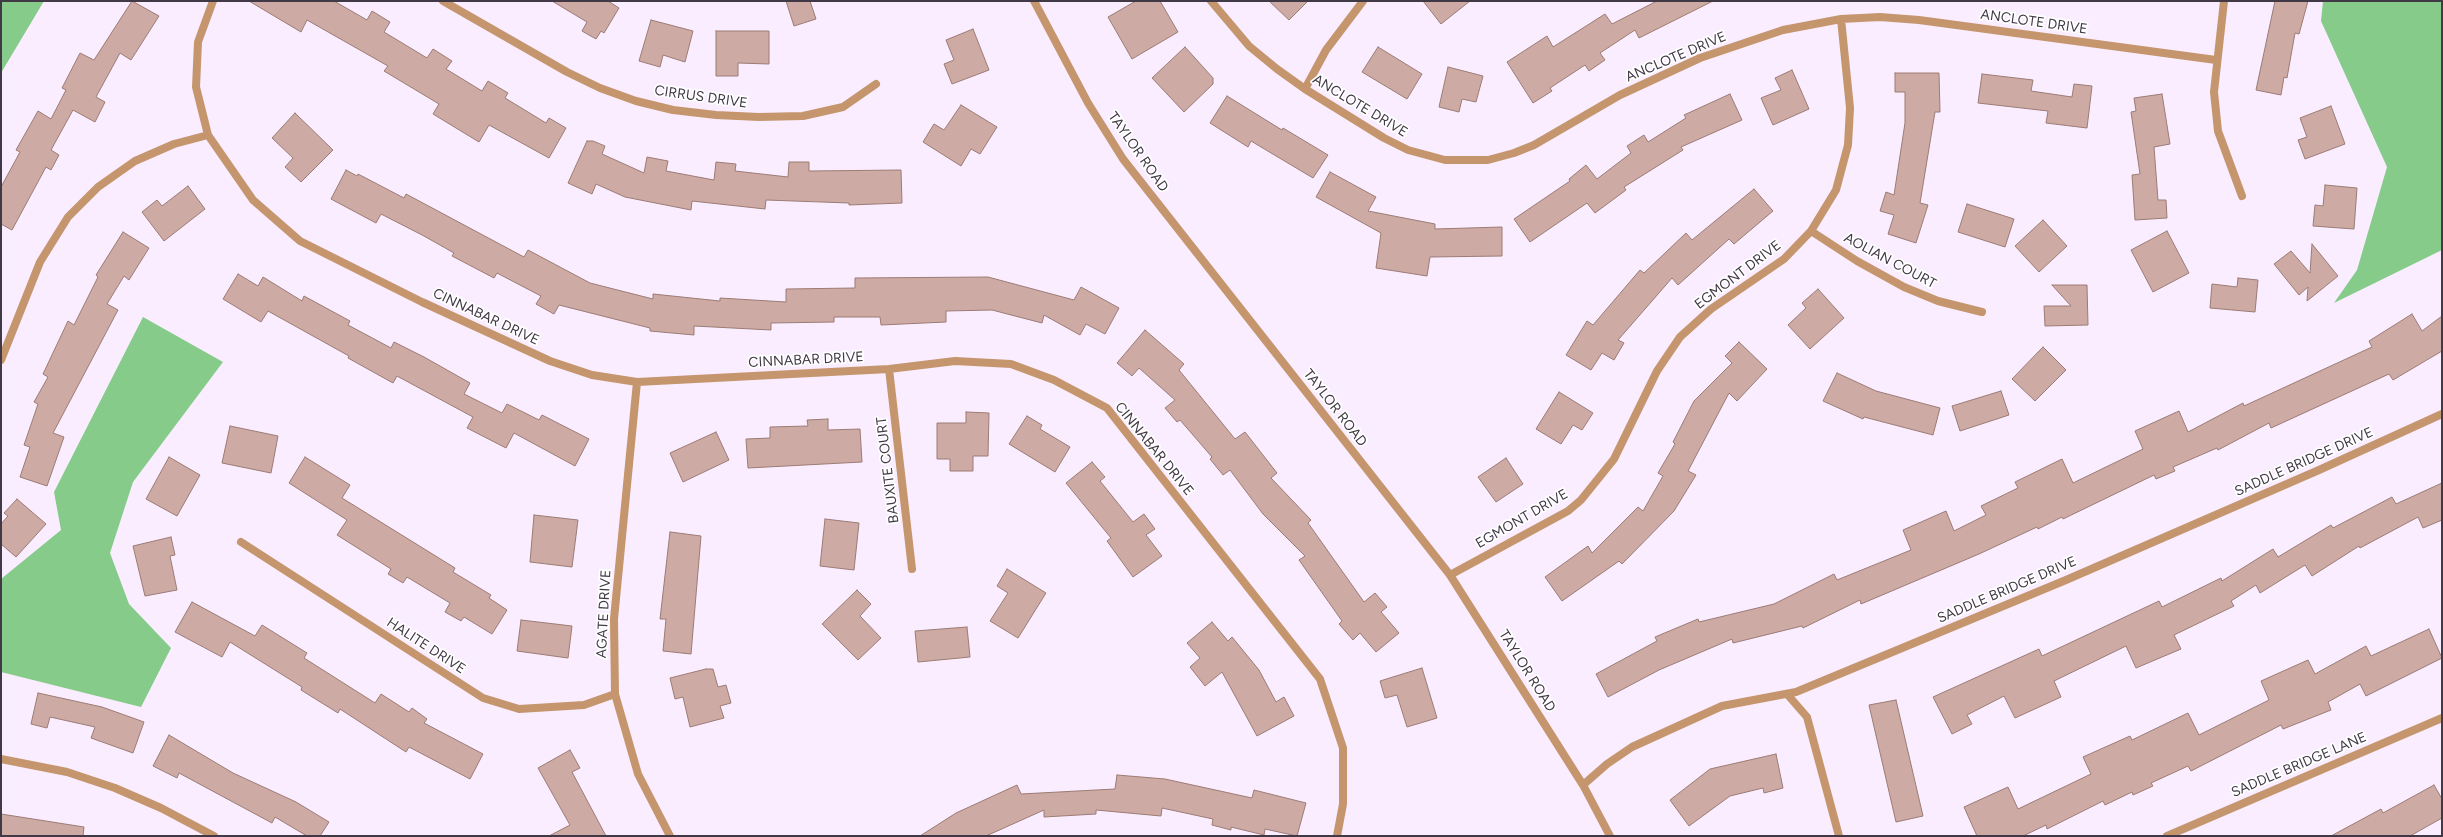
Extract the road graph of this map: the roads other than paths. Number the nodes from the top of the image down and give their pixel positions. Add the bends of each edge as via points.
1 (213, 1) edge
2 (443, 1) edge
3 (1034, 1) edge
4 (1211, 1) edge
5 (1363, 1) edge
6 (2224, 1) edge
7 (1841, 19) junction
8 (2216, 60) junction
9 (876, 84) dead end
10 (1305, 89) junction
11 (208, 135) junction
12 (2242, 196) dead end
13 (1811, 231) junction
14 (1982, 312) dead end
15 (1, 360) edge
16 (889, 369) junction
17 (637, 382) junction
18 (2442, 414) edge
19 (241, 542) dead end
20 (912, 568) dead end
21 (1450, 575) junction
22 (615, 694) junction
23 (1787, 694) junction
24 (2442, 718) edge
25 (1, 759) edge
26 (1583, 785) junction
27 (214, 836) edge
28 (670, 836) edge
29 (1337, 836) edge
30 (1610, 836) edge
31 (1839, 836) edge
32 (2167, 836) edge

1 - 11 street, CINNABAR DRIVE via 198,42 196,87
2 - 9 street, CIRRUS DRIVE via 567,72 600,88 636,101 673,110 759,118 803,116 842,107
3 - 21 street, TAYLOR ROAD via 1088,103 1123,159
4 - 10 street, ANCLOTE DRIVE via 1249,46
5 - 10 street via 1326,50
6 - 8 street
7 - 8 street, ANCLOTE DRIVE via 1880,17 1919,20
7 - 10 street, ANCLOTE DRIVE via 1783,30 1700,58 1620,95 1534,145 1488,160 1445,160 1408,150
7 - 13 street, EGMONT DRIVE via 1850,108 1848,145 1836,190
8 - 12 street via 2214,92 2218,131
11 - 15 street via 174,144 135,161 98,186 68,217 40,262
11 - 17 street, CINNABAR DRIVE via 253,200 300,241 422,302 550,361 592,375
13 - 14 street, AOLIAN COURT via 1856,261 1904,286 1938,301
13 - 21 street, EGMONT DRIVE via 1784,259 1711,309 1680,337 1657,371 1614,459 1581,500 1568,511
16 - 17 street, CINNABAR DRIVE
16 - 20 street, BAUXITE COURT
16 - 29 street, CINNABAR DRIVE via 955,361 1011,364 1054,380 1107,408 1320,678 1343,748 1343,804
17 - 22 street, AGATE DRIVE via 614,619
18 - 23 street, SADDLE BRIDGE DRIVE via 2066,580
19 - 22 street, HALITE DRIVE via 483,698 519,709 584,704
21 - 26 street, TAYLOR ROAD
22 - 28 street, AGATE DRIVE via 638,774
23 - 26 street, SADDLE BRIDGE DRIVE via 1722,706 1632,747
23 - 31 street via 1807,717
24 - 32 street, SADDLE BRIDGE LANE
25 - 27 street via 67,772 115,788 161,808
26 - 30 street, TAYLOR ROAD

